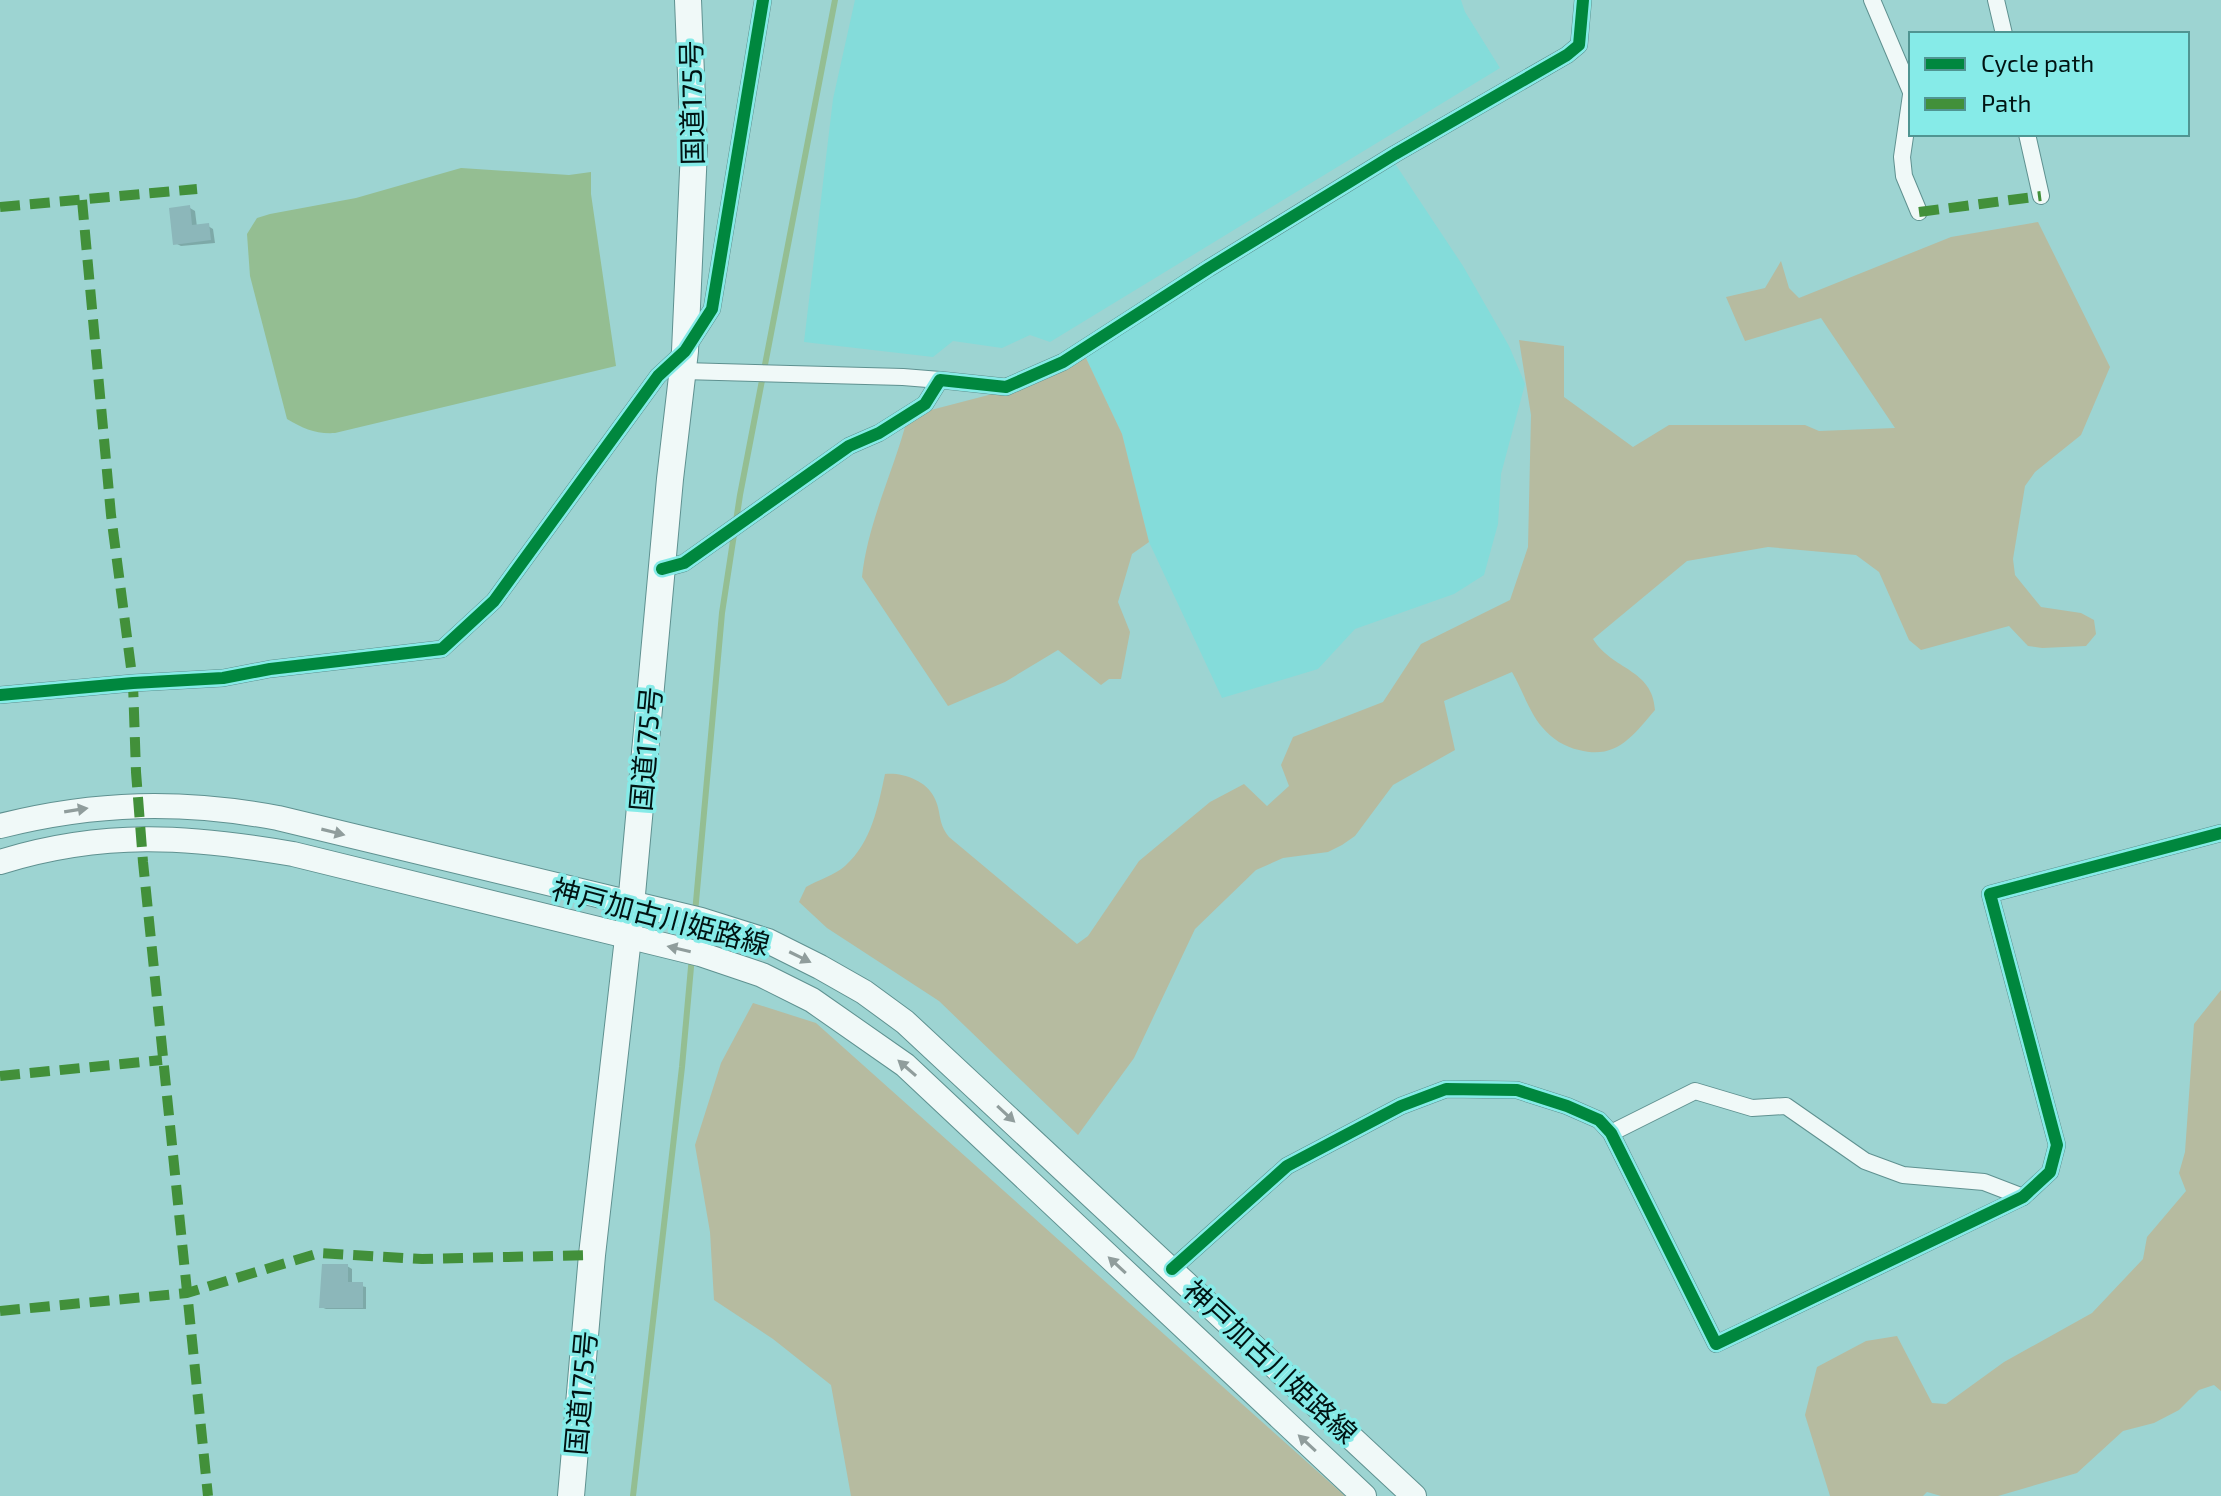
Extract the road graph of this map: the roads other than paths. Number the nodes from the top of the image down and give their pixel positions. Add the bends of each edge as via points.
1 (688, 0) edge
2 (763, 0) edge
3 (1583, 0) edge
4 (1872, 0) edge
5 (1996, 0) edge
6 (2004, 32) edge
7 (1909, 89) edge
8 (1909, 108) edge
9 (2027, 136) edge
10 (2041, 196) dead end
11 (1919, 212) dead end
12 (684, 361) junction
13 (940, 380) junction
14 (662, 569) junction
15 (0, 695) edge
16 (0, 826) edge
17 (2221, 833) edge
18 (0, 862) edge
19 (631, 905) junction
20 (628, 938) junction
21 (1611, 1133) junction
22 (2023, 1197) junction
23 (1172, 1269) junction
24 (571, 1496) edge
25 (1364, 1496) edge
26 (1414, 1496) edge

1 - 12 highway, 国道175号 via 694,149
2 - 12 street via 712,309
3 - 13 street via 1579,45 1567,55 1395,154 1063,362 1006,387
4 - 7 street
5 - 6 street
8 - 11 street via 1902,157
9 - 10 street
12 - 13 street
12 - 14 highway, 国道175号
12 - 15 street via 658,376 494,601 442,649 223,678
13 - 14 street via 925,404 849,446 684,563
14 - 19 highway, 国道175号
16 -> 19 main road, 神戸加古川姫路線 via 101,806 225,808
17 - 22 street via 1990,894 2057,1145 2050,1172
18 - 20 main road, 神戸加古川姫路線 via 100,841 152,837 228,843 293,854
19 - 20 highway, 国道175号
19 -> 23 main road, 神戸加古川姫路線 via 768,941 864,992 945,1057
20 - 24 highway, 国道175号
25 -> 20 main road, 神戸加古川姫路線 via 905,1065 812,1000 762,975
21 - 22 street via 1695,1091 1752,1108 1786,1106 1865,1161 1903,1175 1984,1182
21 - 22 street via 1716,1344
21 - 23 street via 1599,1120 1517,1090 1446,1089 1401,1106 1287,1166
23 - 26 main road, 神戸加古川姫路線

